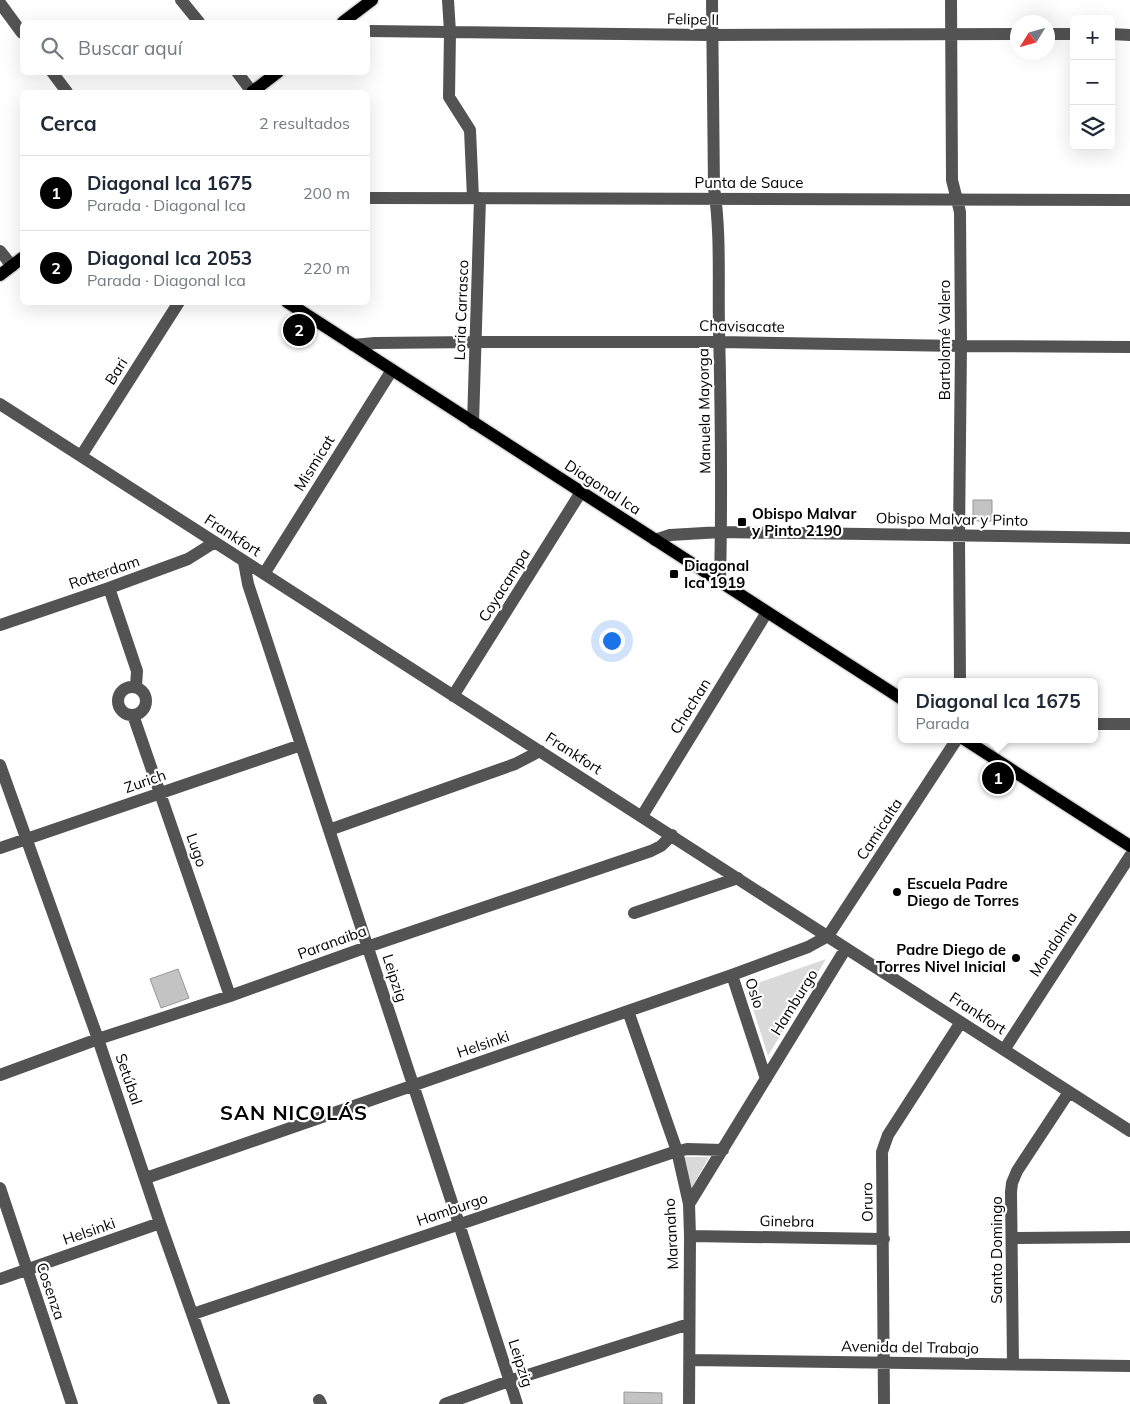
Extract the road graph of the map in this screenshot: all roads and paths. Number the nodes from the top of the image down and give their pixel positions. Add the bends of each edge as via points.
1 (182, 0) edge
2 (448, 0) edge
3 (712, 0) edge
4 (952, 0) edge
5 (370, 1) edge
6 (0, 3) edge
7 (197, 20) edge
8 (346, 20) edge
9 (20, 30) edge
10 (370, 31) edge
11 (450, 32) junction
12 (952, 33) junction
13 (1010, 34) edge
14 (1055, 34) edge
15 (1070, 34) edge
16 (1115, 34) edge
17 (1130, 35) edge
18 (712, 36) junction
19 (54, 75) edge
20 (239, 75) edge
21 (274, 75) edge
22 (66, 90) edge
23 (250, 90) edge
24 (255, 90) edge
25 (370, 198) edge
26 (476, 198) junction
27 (716, 198) junction
28 (956, 200) junction
29 (1130, 200) edge
30 (0, 251) edge
31 (20, 260) edge
32 (12, 266) junction
33 (0, 275) edge
34 (177, 305) edge
35 (292, 305) edge
36 (476, 342) junction
37 (720, 342) junction
38 (353, 345) junction
39 (961, 346) junction
40 (1130, 347) edge
41 (392, 370) junction
42 (0, 404) edge
43 (474, 423) junction
44 (81, 456) junction
45 (581, 492) junction
46 (721, 532) junction
47 (959, 535) junction
48 (1130, 538) edge
49 (655, 540) junction
50 (215, 542) junction
51 (244, 562) junction
52 (264, 574) junction
53 (720, 582) junction
54 (109, 588) junction
55 (767, 612) junction
56 (0, 625) edge
57 (960, 678) edge
58 (136, 687) junction
59 (453, 696) junction
60 (898, 696) edge
61 (133, 715) junction
62 (1098, 724) edge
63 (1130, 724) edge
64 (954, 743) edge
65 (970, 743) edge
66 (300, 745) junction
67 (540, 751) junction
68 (0, 765) edge
69 (160, 793) junction
70 (642, 816) junction
71 (329, 830) junction
72 (672, 836) junction
73 (26, 839) junction
74 (1130, 846) edge
75 (0, 848) edge
76 (1130, 856) edge
77 (738, 878) junction
78 (634, 913) dead end
79 (828, 936) junction
80 (367, 947) junction
81 (846, 948) junction
82 (732, 975) junction
83 (230, 996) junction
84 (628, 1011) junction
85 (961, 1022) junction
86 (98, 1039) junction
87 (1004, 1050) junction
88 (0, 1075) edge
89 (766, 1079) junction
90 (413, 1086) junction
91 (1069, 1092) junction
92 (1130, 1131) edge
93 (723, 1150) junction
94 (676, 1151) junction
95 (146, 1178) junction
96 (0, 1188) edge
97 (689, 1204) junction
98 (160, 1223) junction
99 (459, 1224) junction
100 (690, 1236) junction
101 (1130, 1237) edge
102 (1012, 1238) junction
103 (884, 1239) junction
104 (26, 1270) junction
105 (0, 1279) edge
106 (193, 1314) junction
107 (689, 1324) junction
108 (690, 1360) junction
109 (885, 1363) junction
110 (1013, 1364) junction
111 (1130, 1366) edge
112 (509, 1381) junction
113 (72, 1404) edge
114 (224, 1404) edge
115 (445, 1404) edge
116 (517, 1404) edge
117 (689, 1404) edge
118 (884, 1404) edge

1 - 7 street
2 - 11 street, Loria Carrasco
3 - 18 street, Manuela Mayorga
4 - 12 street, Bartolomé Valero
5 - 8 main road
6 - 9 street
10 - 11 street, Felipe II
11 - 18 street, Felipe II
11 - 26 street, Loria Carrasco via 449,97 470,130
12 - 13 street, Felipe II
12 - 18 street, Felipe II
12 - 28 street, Bartolomé Valero via 952,180
14 - 15 street
16 - 17 street
18 - 27 street, Manuela Mayorga
19 - 22 street
20 - 23 street
21 - 24 main road
25 - 26 street, Punta de Sauce
26 - 27 street, Punta de Sauce
26 - 36 street, Loria Carrasco
27 - 28 street, Punta de Sauce
27 - 37 street, Manuela Mayorga
28 - 29 street, Punta de Sauce
28 - 39 street, Bartolomé Valero via 960,212
30 - 32 street
31 - 32 main road
32 - 33 main road
34 - 44 street, Bari
35 - 38 main road, Diagonal Ica
36 - 37 street, Chavisacate
36 - 38 street, Chavisacate
36 - 43 street, Loria Carrasco
37 - 39 street, Chavisacate
37 - 46 street, Manuela Mayorga
38 - 41 main road, Diagonal Ica
39 - 40 street, Chavisacate
39 - 47 street, Bartolomé Valero
41 - 43 main road, Diagonal Ica
41 - 52 street, Mismicat
42 - 44 street, Frankfort
43 - 45 main road, Diagonal Ica
44 - 50 street, Frankfort
45 - 49 main road, Diagonal Ica
45 - 59 street, Coyacampa
46 - 47 street, Obispo Malvar y Pinto
46 - 49 street, Obispo Malvar y Pinto via 670,535
46 - 53 street, Manuela Mayorga
47 - 48 street, Obispo Malvar y Pinto
47 - 57 street, Bartolomé Valero
49 - 53 main road, Diagonal Ica
50 - 51 street, Frankfort
50 - 54 street, Rotterdam via 188,559
51 - 52 street, Frankfort
51 - 66 street, Leipzig via 248,584
52 - 59 street, Frankfort
53 - 55 main road, Diagonal Ica
54 - 56 street, Rotterdam
54 - 58 street via 137,671
55 - 60 main road, Diagonal Ica
55 - 70 street, Chachan
58 - 61 street via 146,702 142,710
58 - 61 street, Lugo via 123,690 118,702 125,713
59 - 67 street, Frankfort
61 - 69 street, Lugo
62 - 63 street
64 - 79 street, Camicalta
65 - 74 main road
66 - 69 street, Zurich
66 - 71 street, Leipzig
67 - 70 street, Frankfort
67 - 71 street via 515,764
68 - 73 street, Setúbal
69 - 73 street, Zurich
69 - 83 street, Lugo
70 - 72 street, Frankfort
71 - 80 street, Leipzig
72 - 77 street, Frankfort
72 - 80 street, Paranaiba via 652,851
73 - 75 street, Zurich
73 - 86 street, Setúbal
76 - 87 street, Mondolma
77 - 78 street
77 - 79 street, Frankfort
79 - 81 street, Frankfort
79 - 82 street, Helsinki via 808,947
80 - 83 street, Paranaiba
80 - 90 street, Leipzig
81 - 85 street, Frankfort
81 - 89 street, Hamburgo
82 - 84 street, Helsinki
82 - 89 street, Oslo
83 - 86 street, Paranaiba
84 - 90 street, Helsinki
84 - 94 street, Maranaho
85 - 87 street, Frankfort
85 - 103 street, Oruro via 884,1143
86 - 88 street, Paranaiba
86 - 95 street, Setúbal
87 - 91 street, Frankfort
89 - 93 street, Hamburgo
90 - 95 street, Helsinki
90 - 99 street, Leipzig
91 - 92 street, Frankfort
91 - 102 street, Santo Domingo via 1012,1183
93 - 94 street, Hamburgo
93 - 97 street, Hamburgo
94 - 97 street, Maranaho
94 - 99 street, Hamburgo
95 - 98 street, Setúbal
96 - 104 street, Cosenza
97 - 100 street, Maranaho
98 - 104 street, Helsinki
98 - 106 street, Setúbal
99 - 106 street, Hamburgo
99 - 112 street, Leipzig
100 - 103 street, Ginebra
100 - 107 street, Maranaho
101 - 102 street
102 - 110 street, Santo Domingo
103 - 109 street, Oruro
104 - 105 street, Helsinki
104 - 113 street, Cosenza
106 - 114 street, Setúbal
107 - 108 street, Maranaho
107 - 112 street
108 - 109 street, Avenida del Trabajo
108 - 117 street, Maranaho
109 - 110 street, Avenida del Trabajo
109 - 118 street, Oruro
110 - 111 street, Avenida del Trabajo
112 - 115 street
112 - 116 street, Leipzig

